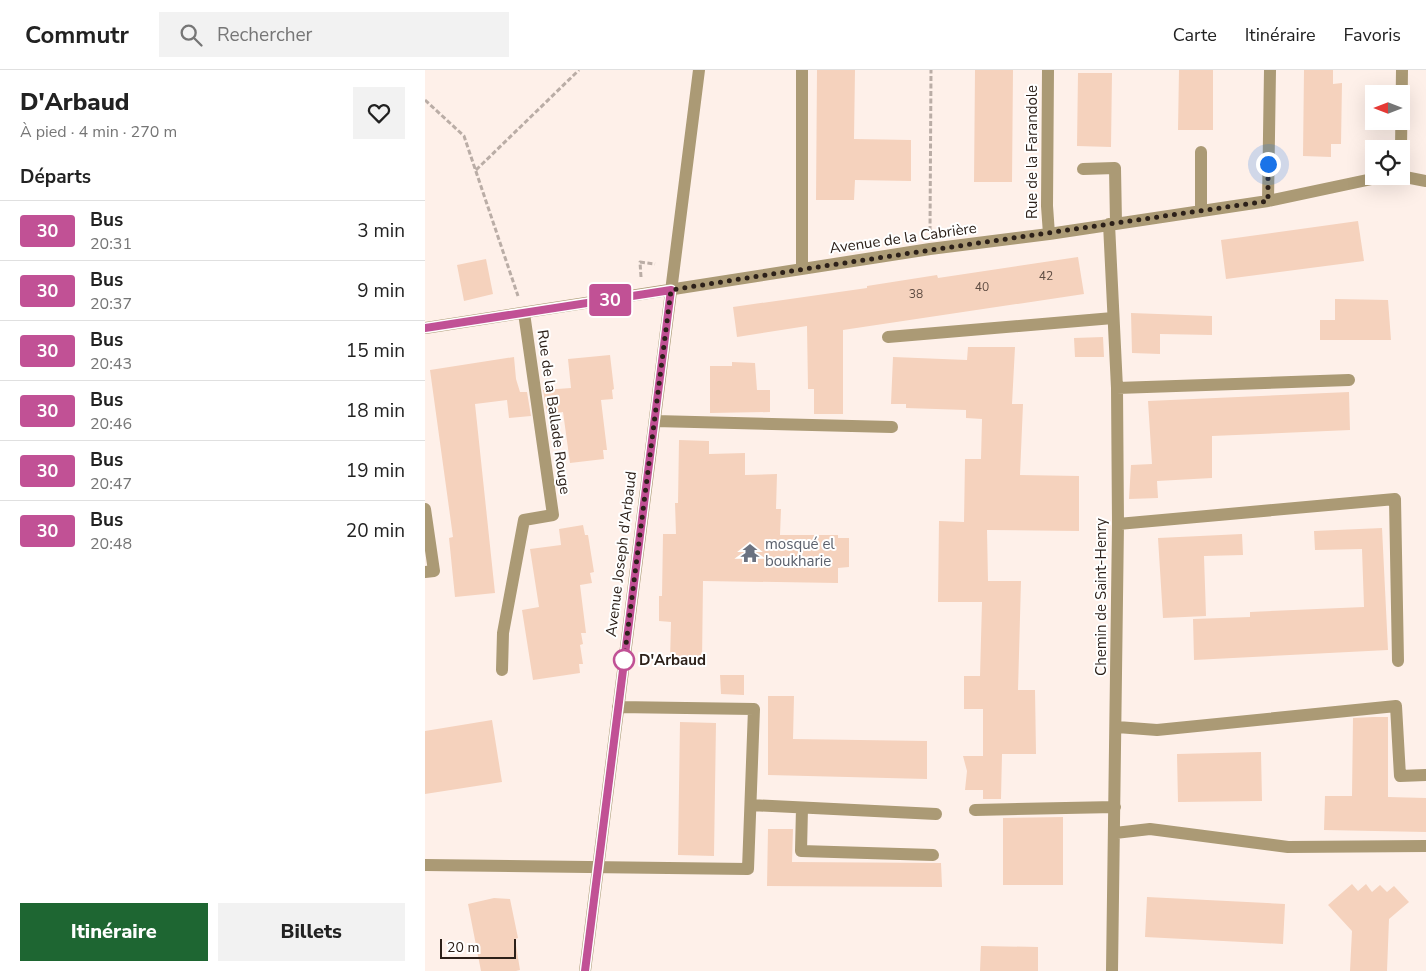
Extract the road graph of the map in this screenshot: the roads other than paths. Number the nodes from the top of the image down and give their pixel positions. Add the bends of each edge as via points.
1 (699, 70) edge
2 (802, 70) edge
3 (1048, 70) edge
4 (1270, 70) edge
5 (1402, 70) edge
6 (1401, 140) edge
7 (1201, 152) dead end
8 (1083, 169) dead end
9 (1410, 178) edge
10 (1365, 180) edge
11 (1426, 181) edge
12 (1268, 201) junction
13 (1201, 211) junction
14 (1113, 223) junction
15 (1049, 234) junction
16 (802, 269) junction
17 (671, 290) junction
18 (523, 313) junction
19 (1113, 318) junction
20 (425, 328) edge
21 (888, 337) dead end
22 (1349, 380) dead end
23 (1117, 388) junction
24 (655, 421) junction
25 (892, 427) dead end
26 (425, 509) edge
27 (1118, 524) junction
28 (425, 572) edge
29 (1398, 661) dead end
30 (502, 670) dead end
31 (619, 707) junction
32 (1117, 727) junction
33 (1426, 775) edge
34 (751, 805) junction
35 (1115, 807) junction
36 (802, 808) junction
37 (975, 810) dead end
38 (936, 814) dead end
39 (1115, 833) junction
40 (1426, 846) edge
41 (933, 854) dead end
42 (425, 865) edge
43 (599, 867) junction
44 (585, 971) edge
45 (1112, 971) edge

1 - 17 street, Avenue Joseph d'Arbaud
2 - 16 street
3 - 15 street, Rue de la Farandole
4 - 12 street
5 - 6 street
7 - 13 street
8 - 14 street, Chemin de Saint-Henry via 1115,168
9 - 11 street
10 - 12 street, Avenue de la Cabrière
12 - 13 street, Avenue de la Cabrière
13 - 14 street, Avenue de la Cabrière
14 - 15 street, Avenue de la Cabrière
14 - 19 street, Chemin de Saint-Henry
15 - 16 street, Avenue de la Cabrière
16 - 17 street, Avenue de la Cabrière
17 - 18 street, Avenue de la Cabrière
17 - 24 street, Avenue Joseph d'Arbaud
18 - 20 street, Avenue de la Cabrière
18 - 30 street, Rue de la Ballade Rouge via 553,515 524,520 503,633
19 - 21 street
19 - 23 street, Chemin de Saint-Henry
22 - 23 street
23 - 27 street, Chemin de Saint-Henry
24 - 25 street
24 - 31 street, Avenue Joseph d'Arbaud
26 - 28 street via 434,571
27 - 29 street via 1395,499
27 - 32 street, Chemin de Saint-Henry
31 - 34 street via 754,709
31 - 43 street, Avenue Joseph d'Arbaud
32 - 33 street via 1157,730 1396,706 1400,776
32 - 35 street, Chemin de Saint-Henry
34 - 36 street
34 - 43 street via 748,870
35 - 37 street
35 - 39 street, Chemin de Saint-Henry
36 - 38 street
36 - 41 street via 801,851
39 - 40 street via 1150,829 1288,847
39 - 45 street, Chemin de Saint-Henry
42 - 43 street
43 - 44 street, Avenue Joseph d'Arbaud

